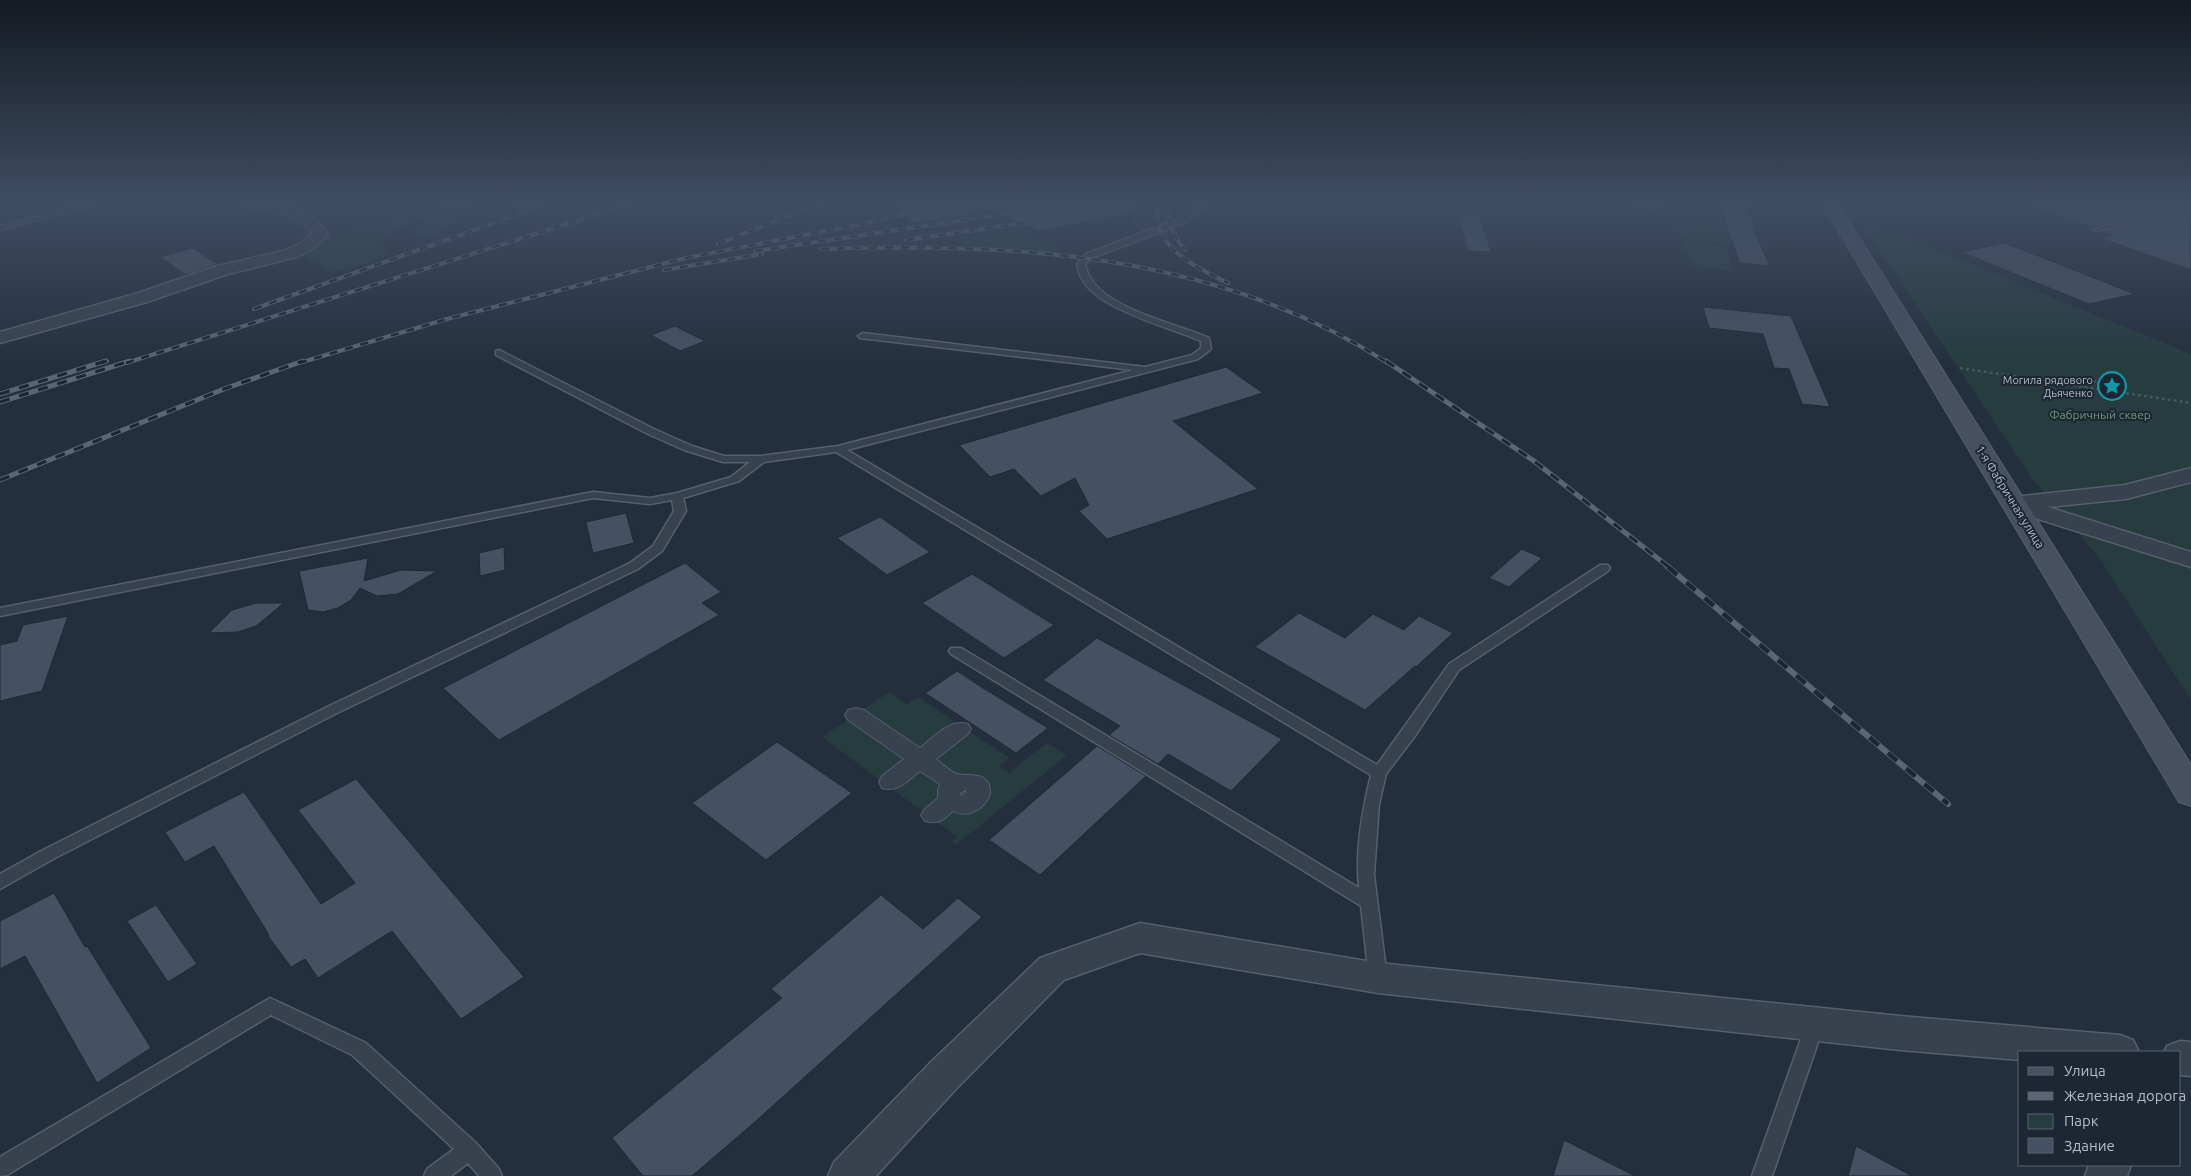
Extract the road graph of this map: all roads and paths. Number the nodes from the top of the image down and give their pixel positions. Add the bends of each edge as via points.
1 (279, 257) edge
2 (1087, 257) edge
3 (1863, 257) edge
4 (863, 336) dead end
5 (0, 338) edge
6 (499, 353) dead end
7 (1960, 368) dead end
8 (1148, 369) junction
9 (2100, 380) dead end
10 (2080, 386) junction
11 (2191, 403) edge
12 (838, 449) junction
13 (761, 459) junction
14 (2191, 475) edge
15 (677, 496) junction
16 (2014, 504) junction
17 (2191, 560) edge
18 (1604, 568) dead end
19 (0, 612) edge
20 (956, 651) dead end
21 (856, 715) dead end
22 (960, 729) dead end
23 (920, 759) junction
24 (1379, 773) junction
25 (890, 782) dead end
26 (2191, 793) edge
27 (947, 800) dead end
28 (0, 882) edge
29 (1369, 902) junction
30 (1378, 978) junction
31 (1816, 1024) junction
32 (2109, 1051) edge
33 (469, 1150) junction
34 (0, 1168) edge
35 (434, 1176) edge
36 (492, 1176) edge
37 (848, 1176) edge
38 (1762, 1176) edge

1 - 5 street via 223,270 141,298
2 - 8 lane via 1081,268 1087,283 1104,298 1206,340 1206,349 1195,357
3 - 16 main road, 1-я Фабричная улица
4 - 8 lane
6 - 13 lane via 688,448 723,459
7 - 10 path
8 - 12 lane
9 - 10 path
10 - 11 path
12 - 13 lane
12 - 24 lane
13 - 15 lane via 735,479
14 - 16 street via 2126,492
15 - 19 lane via 650,501 593,495
15 - 28 lane via 680,511 671,527 658,548 634,566 332,710
16 - 17 street
16 - 26 main road, 1-я Фабричная улица
18 - 24 lane via 1454,667
20 - 29 lane
21 - 23 street
22 - 23 street
23 - 25 street
23 - 27 street
24 - 29 lane via 1371,804 1366,875
29 - 30 lane
30 - 31 street
30 - 37 street via 1140,938 1052,969 944,1075
31 - 32 street
31 - 38 lane
33 - 34 lane via 359,1049 270,1006
33 - 35 lane
33 - 36 lane

